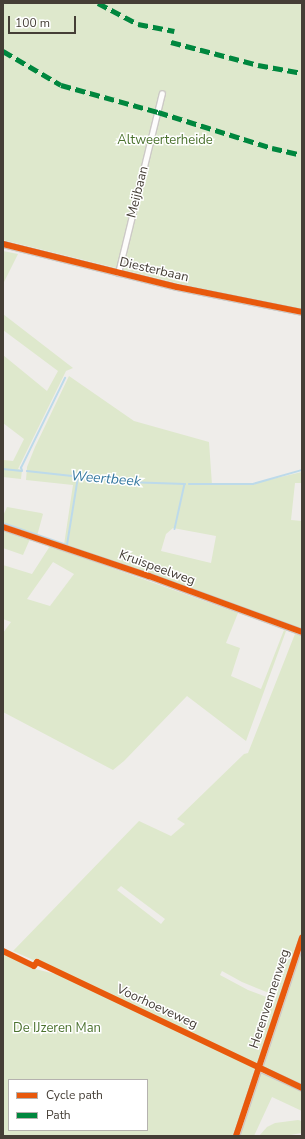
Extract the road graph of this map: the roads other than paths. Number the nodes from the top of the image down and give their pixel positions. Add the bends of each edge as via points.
1 (162, 93) dead end
2 (3, 244) edge
3 (118, 273) junction
4 (302, 312) edge
5 (3, 527) edge
6 (302, 632) edge
7 (302, 938) edge
8 (259, 1068) junction
9 (302, 1088) edge
10 (236, 1136) edge

1 - 3 street, Meijbaan
2 - 3 street, Diesterbaan
3 - 4 street, Diesterbaan
5 - 6 street, Kruispeelweg via 149,576
7 - 8 street, Herenvennenweg
8 - 9 street
8 - 10 street, Herenvennenweg

